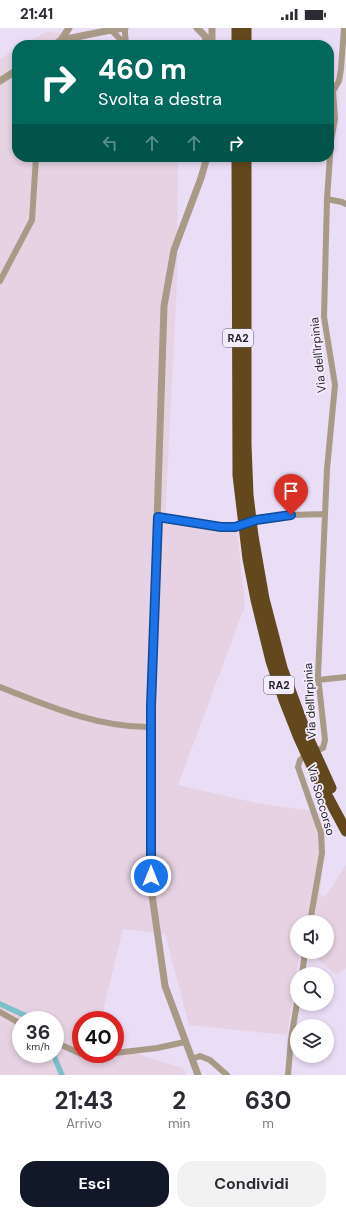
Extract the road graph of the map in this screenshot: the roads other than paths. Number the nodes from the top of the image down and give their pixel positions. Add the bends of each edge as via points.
1 (69, 28) edge
2 (125, 28) edge
3 (197, 28) edge
4 (212, 28) edge
5 (237, 28) edge
6 (246, 28) edge
7 (344, 28) edge
8 (110, 29) edge
9 (61, 40) edge
10 (68, 40) edge
11 (122, 40) edge
12 (127, 40) edge
13 (206, 40) edge
14 (212, 40) edge
15 (237, 40) edge
16 (246, 40) edge
17 (12, 73) edge
18 (0, 81) edge
19 (339, 81) junction
20 (346, 84) edge
21 (334, 87) edge
22 (334, 111) edge
23 (334, 124) edge
24 (36, 162) edge
25 (206, 162) edge
26 (237, 162) edge
27 (246, 162) edge
28 (330, 162) edge
29 (327, 199) junction
30 (346, 204) edge
31 (0, 281) edge
32 (325, 514) junction
33 (158, 517) junction
34 (247, 523) junction
35 (346, 677) edge
36 (318, 680) junction
37 (0, 687) edge
38 (151, 727) junction
39 (318, 750) dead end
40 (303, 757) dead end
41 (346, 815) edge
42 (346, 831) edge
43 (311, 915) edge
44 (296, 1011) edge
45 (0, 1012) edge
46 (12, 1019) edge
47 (185, 1042) junction
48 (124, 1052) edge
49 (192, 1059) junction
50 (198, 1075) edge
51 (227, 1075) edge
52 (288, 1075) edge

1 - 9 street
2 - 8 street
2 - 12 street
3 - 13 street
4 - 14 street
5 - 15 highway
6 - 16 highway
7 - 19 street, Via dell'Irpinia
8 - 10 street
8 - 11 street
17 - 18 street
19 - 20 street
19 - 21 street, Via dell'Irpinia
22 - 23 street, Via dell'Irpinia
24 - 31 street via 32,220
25 - 33 street via 174,250 164,306
26 - 34 highway, RA2 via 238,475
27 - 34 highway, RA2
28 - 29 street, Via dell'Irpinia
29 - 30 street
29 - 32 street, Via dell'Irpinia via 324,317 335,385
32 - 33 street via 256,520 235,527
32 - 36 street, Via dell'Irpinia
33 - 38 street
34 - 41 highway, RA2 via 275,644 287,683 314,753
34 - 42 highway, RA2 via 256,600 271,661 302,744
35 - 36 street
36 - 39 street, Via dell'Irpinia via 325,740 323,748
37 - 38 street via 51,708 112,725
38 - 47 street via 151,888 165,986
40 - 43 street, Via Soccorso via 298,767 321,833 322,853
44 - 52 street
45 - 46 street
47 - 48 street
47 - 49 street
49 - 50 street
49 - 51 street via 200,1056 210,1060

